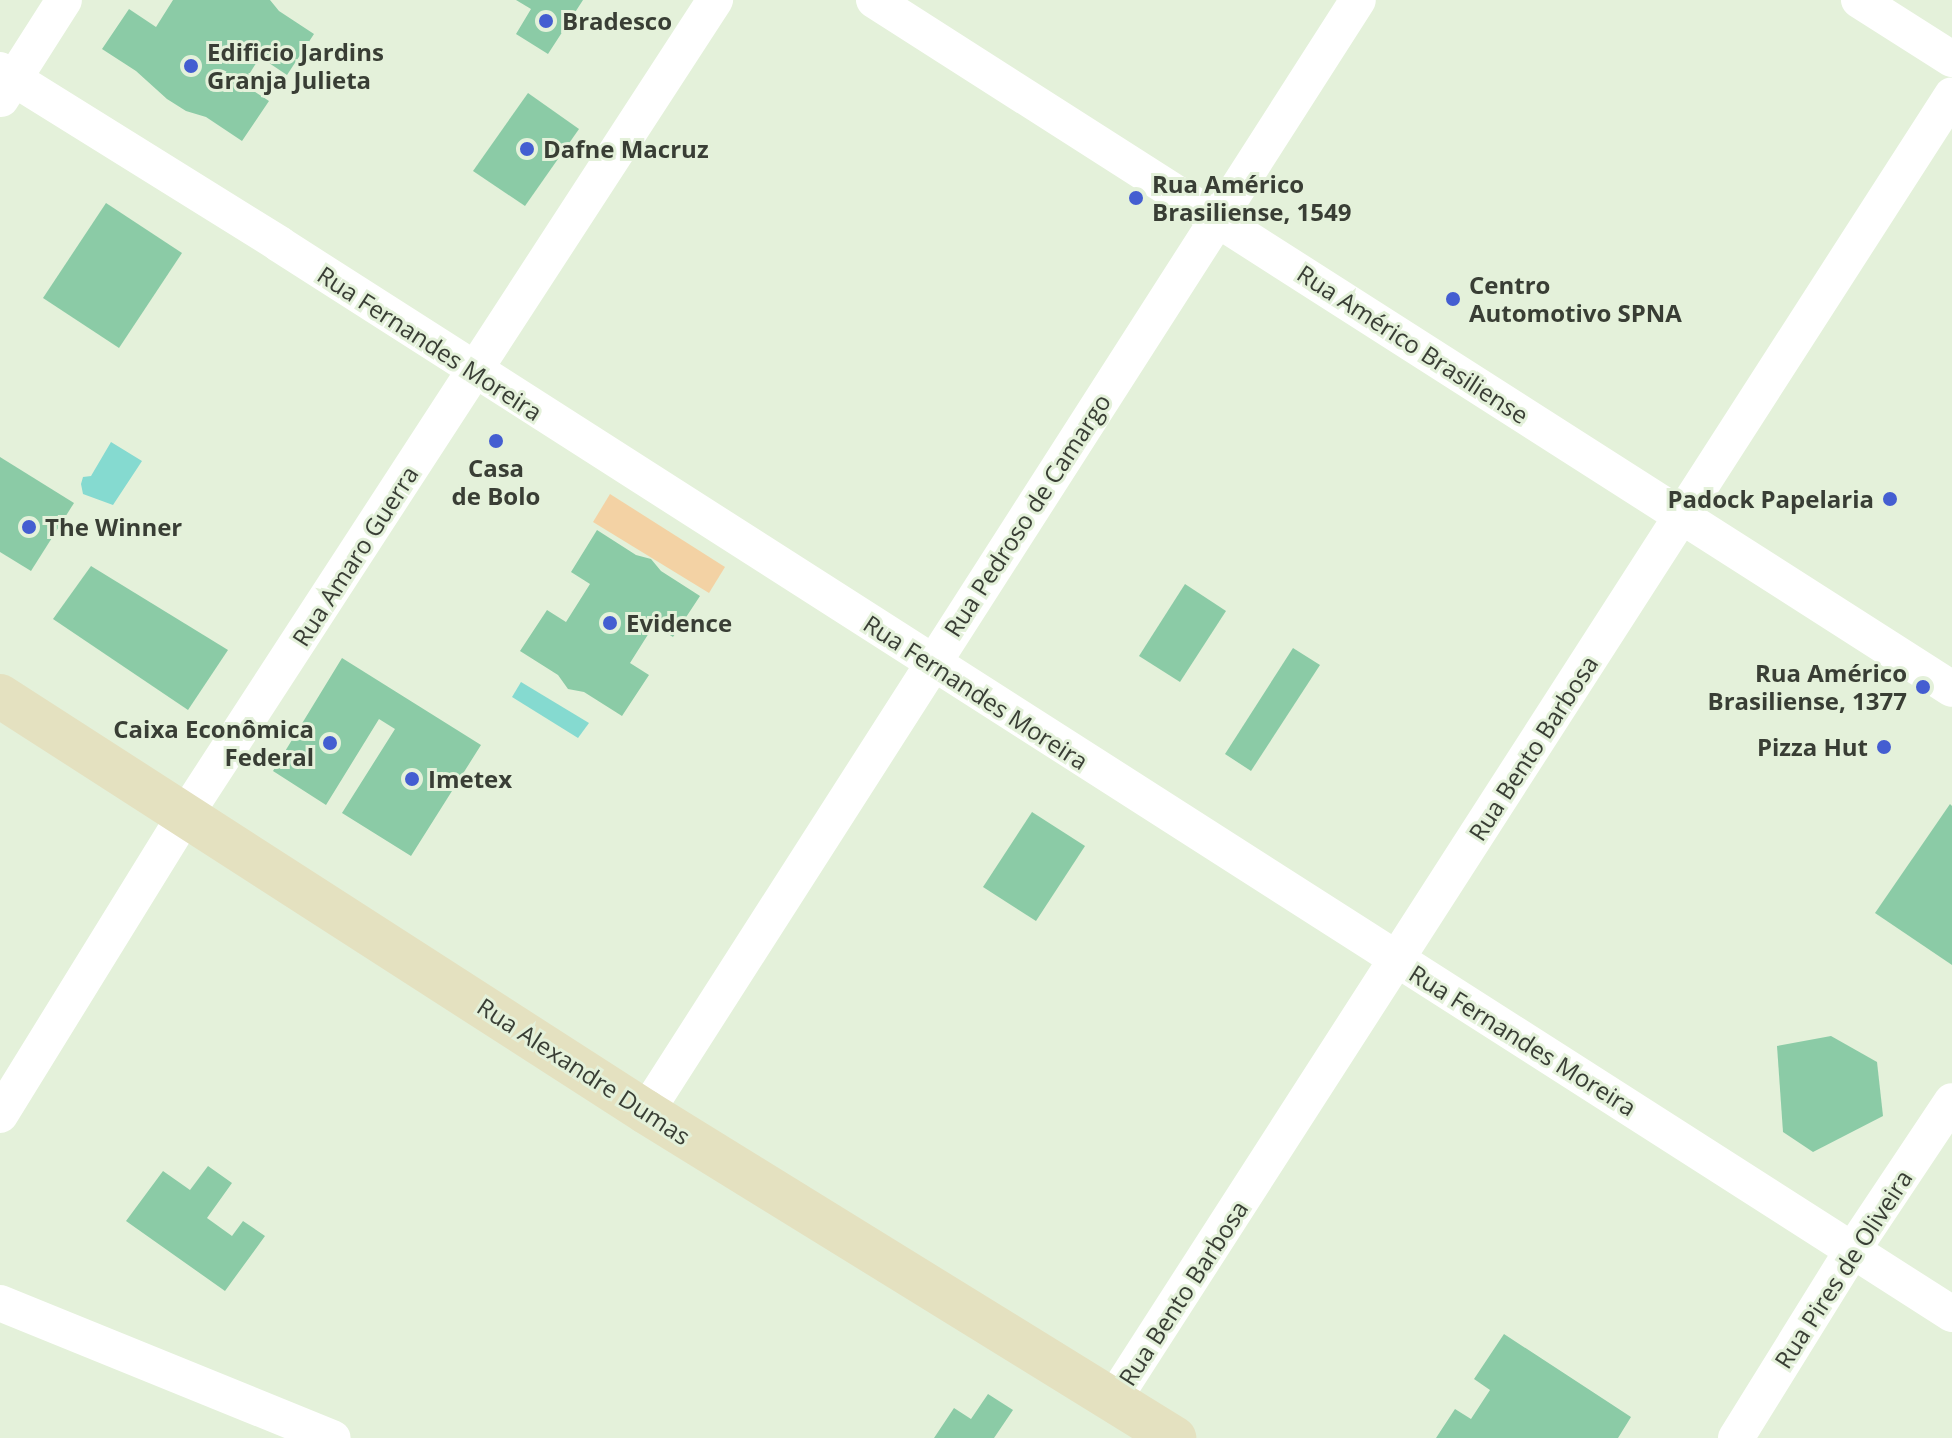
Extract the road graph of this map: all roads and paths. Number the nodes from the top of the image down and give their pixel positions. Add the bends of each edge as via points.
1 (64, 0) edge
2 (715, 0) edge
3 (874, 0) edge
4 (1358, 0) edge
5 (1859, 0) edge
6 (1952, 59) edge
7 (5, 83) edge
8 (1952, 95) edge
9 (1217, 217) junction
10 (475, 372) junction
11 (1682, 517) junction
12 (931, 664) junction
13 (1952, 689) edge
14 (0, 696) edge
15 (186, 814) junction
16 (1396, 960) junction
17 (1952, 1101) edge
18 (646, 1112) junction
19 (0, 1115) edge
20 (1852, 1251) junction
21 (0, 1303) edge
22 (1952, 1314) edge
23 (1113, 1400) junction
24 (333, 1438) edge
25 (1174, 1438) edge
26 (1736, 1438) edge

1 - 7 street
2 - 10 street, Rua Amaro Guerra
3 - 9 street, Rua Américo Brasiliense
4 - 9 street, Rua Pedroso de Camargo
5 - 6 street
7 - 10 street, Rua Fernandes Moreira
8 - 11 street, Rua Bento Barbosa
9 - 11 street, Rua Américo Brasiliense
9 - 12 street, Rua Pedroso de Camargo
10 - 12 street, Rua Fernandes Moreira
10 - 15 street, Rua Amaro Guerra
11 - 13 street, Rua Américo Brasiliense
11 - 16 street, Rua Bento Barbosa
12 - 16 street, Rua Fernandes Moreira
12 - 18 street, Rua Pedroso de Camargo
14 - 15 street, Rua Alexandre Dumas
15 - 18 street, Rua Alexandre Dumas
15 - 19 street, Rua Amaro Guerra
16 - 20 street, Rua Fernandes Moreira
16 - 23 street, Rua Bento Barbosa
17 - 20 street, Rua Pires de Oliveira
18 - 23 street, Rua Alexandre Dumas
20 - 22 street, Rua Fernandes Moreira
20 - 26 street, Rua Pires de Oliveira
21 - 24 street
23 - 25 street, Rua Alexandre Dumas

